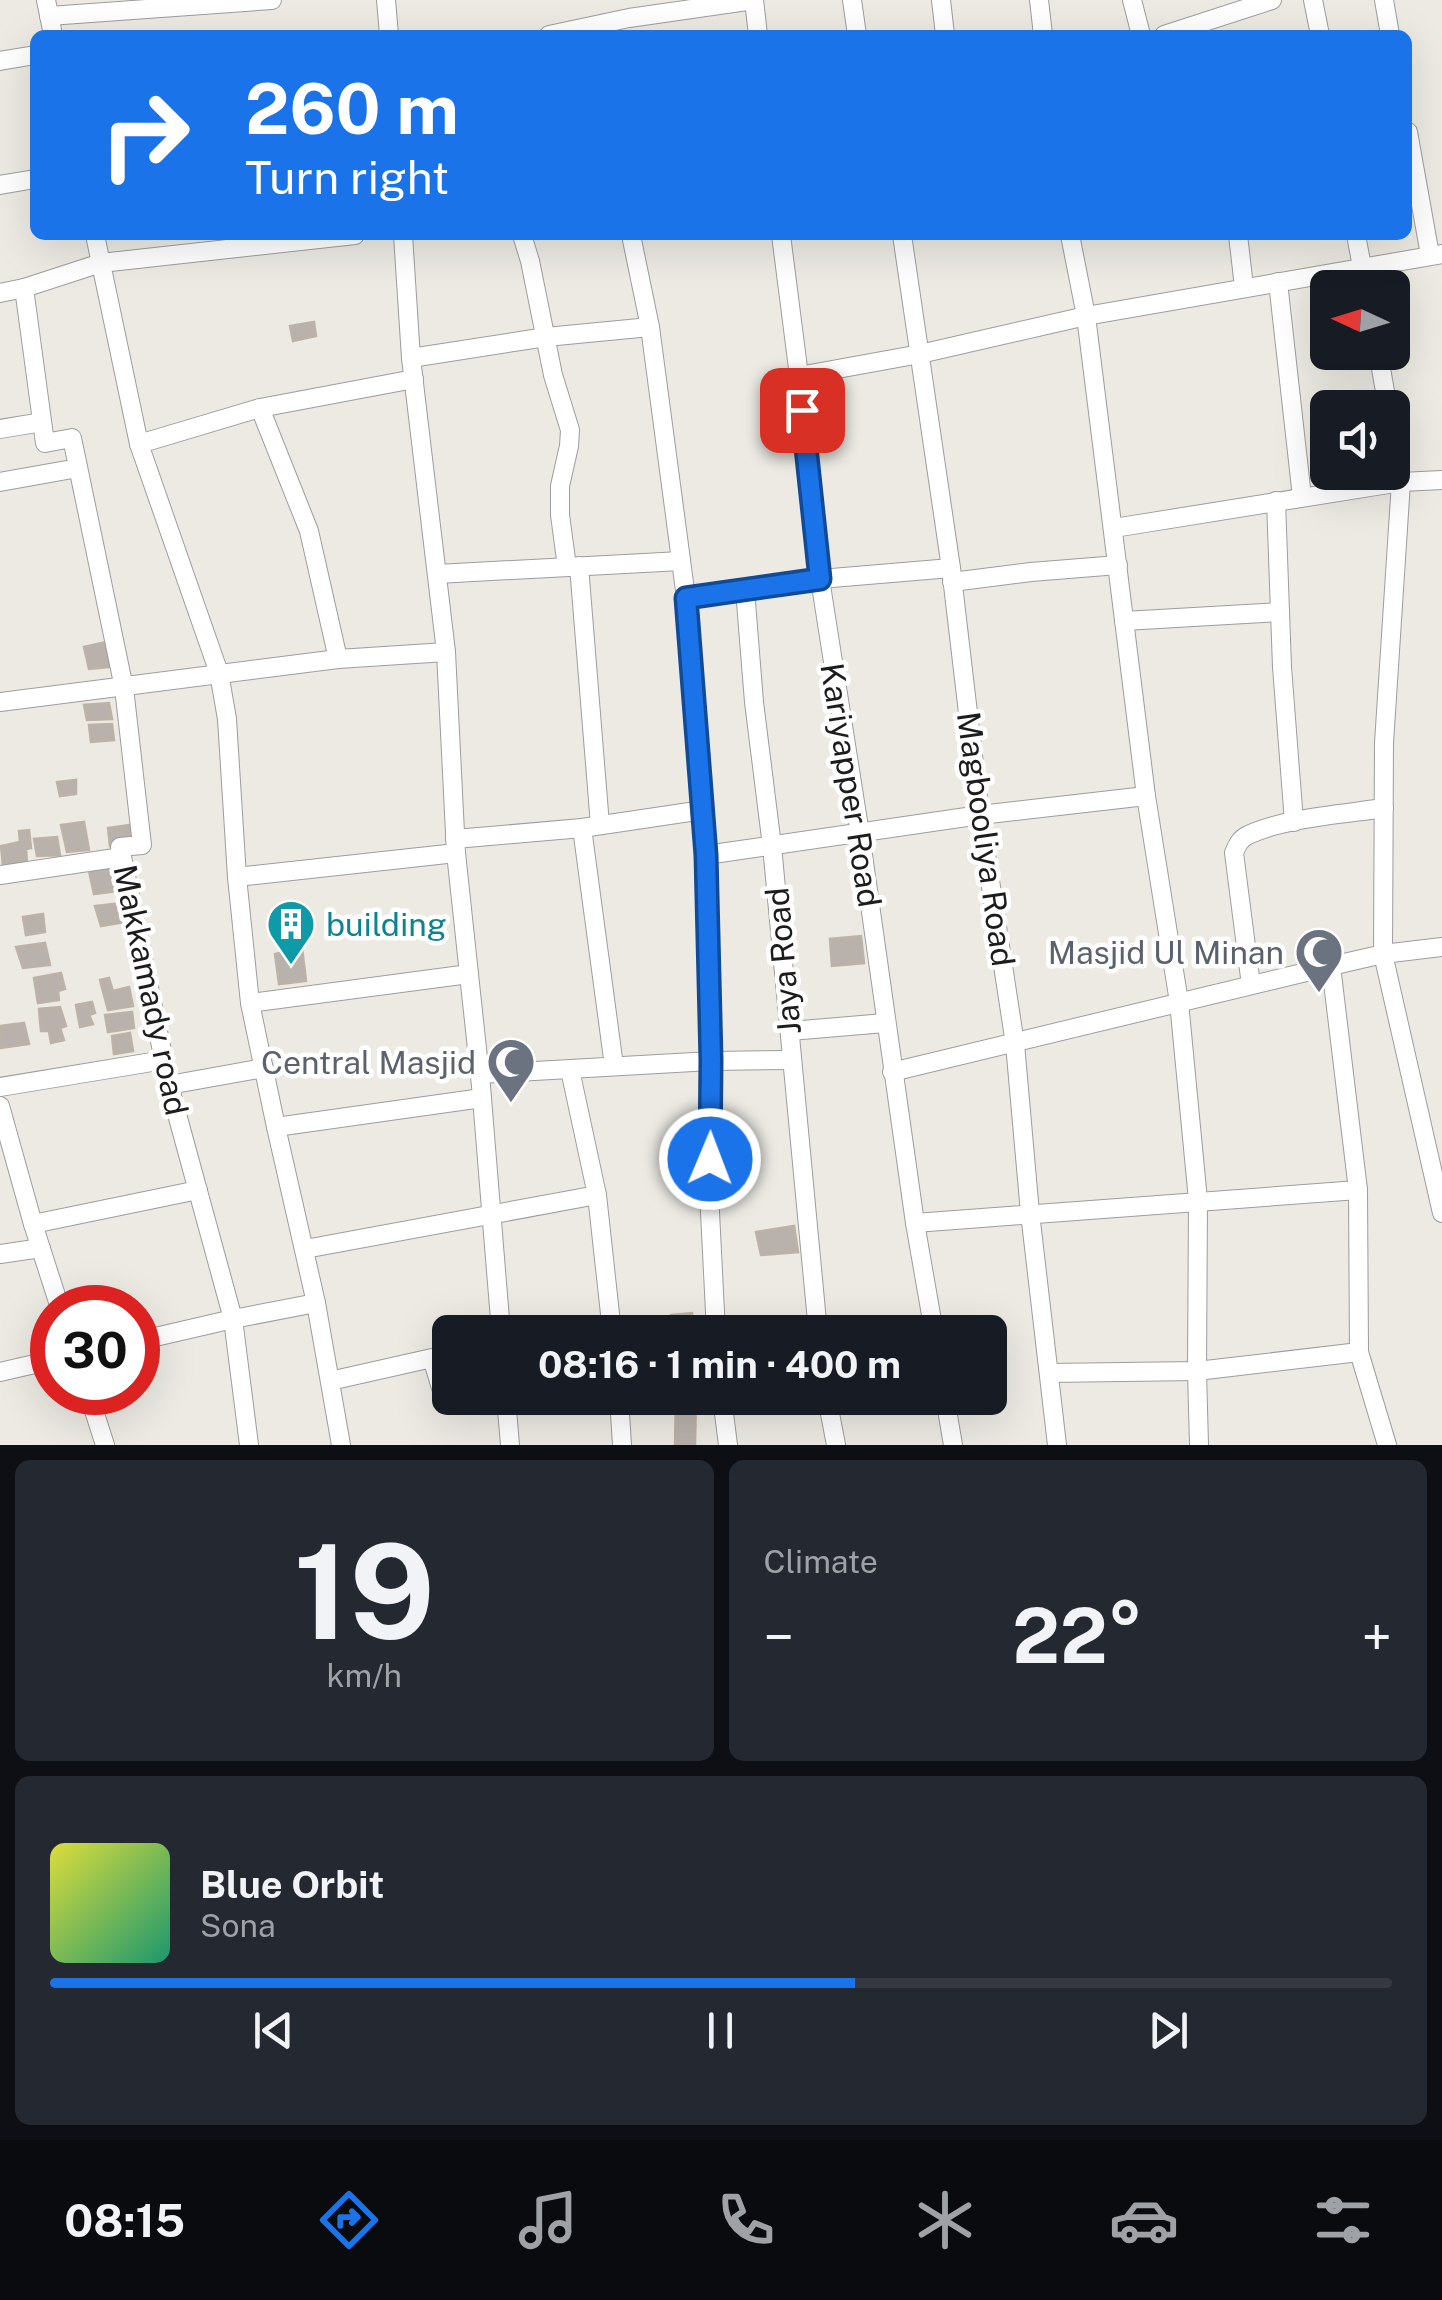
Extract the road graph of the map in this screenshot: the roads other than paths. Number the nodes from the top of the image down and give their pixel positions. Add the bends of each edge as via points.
1 (272, 0) edge
2 (386, 0) edge
3 (754, 0) edge
4 (852, 0) edge
5 (941, 0) edge
6 (1038, 0) edge
7 (1132, 0) edge
8 (1272, 0) edge
9 (1314, 0) edge
10 (1384, 0) edge
11 (215, 2) edge
12 (139, 5) edge
13 (49, 17) edge
14 (1211, 28) edge
15 (389, 30) edge
16 (573, 30) edge
17 (757, 30) edge
18 (856, 30) edge
19 (944, 30) edge
20 (1042, 30) edge
21 (1140, 30) edge
22 (1319, 30) edge
23 (1389, 30) edge
24 (30, 56) edge
25 (0, 61) edge
26 (1412, 150) edge
27 (30, 180) edge
28 (0, 184) edge
29 (96, 240) edge
30 (310, 240) edge
31 (403, 240) edge
32 (524, 240) edge
33 (632, 240) edge
34 (782, 240) edge
35 (903, 240) edge
36 (1071, 240) edge
37 (1239, 240) edge
38 (1357, 240) edge
39 (1436, 255) edge
40 (101, 263) junction
41 (1362, 266) junction
42 (1363, 270) edge
43 (1278, 282) junction
44 (1244, 287) junction
45 (24, 288) junction
46 (0, 293) edge
47 (1086, 316) junction
48 (650, 327) junction
49 (546, 337) junction
50 (920, 354) junction
51 (411, 358) junction
52 (799, 376) junction
53 (414, 379) junction
54 (260, 408) junction
55 (42, 422) junction
56 (0, 429) edge
57 (139, 444) junction
58 (78, 468) junction
59 (1442, 480) edge
60 (0, 482) edge
61 (1410, 482) edge
62 (1348, 490) edge
63 (1400, 490) edge
64 (1302, 497) junction
65 (1276, 501) junction
66 (1114, 528) junction
67 (681, 561) junction
68 (1118, 565) junction
69 (573, 567) junction
70 (437, 574) junction
71 (951, 575) junction
72 (820, 579) junction
73 (745, 590) junction
74 (686, 598) junction
75 (1280, 612) junction
76 (1124, 621) junction
77 (446, 652) junction
78 (338, 659) junction
79 (219, 673) junction
80 (124, 688) junction
81 (0, 702) edge
82 (1146, 796) junction
83 (1384, 808) junction
84 (703, 810) junction
85 (980, 815) junction
86 (1294, 822) junction
87 (591, 826) junction
88 (860, 834) junction
89 (455, 846) junction
90 (772, 846) junction
91 (706, 855) junction
92 (122, 856) junction
93 (0, 874) edge
94 (237, 877) junction
95 (1442, 946) edge
96 (1384, 954) junction
97 (1331, 966) junction
98 (469, 974) junction
99 (1251, 985) junction
100 (1179, 1002) junction
101 (250, 1003) junction
102 (885, 1022) junction
103 (790, 1031) junction
104 (1015, 1044) junction
105 (164, 1060) junction
106 (711, 1060) junction
107 (792, 1060) junction
108 (614, 1066) junction
109 (264, 1068) junction
110 (570, 1070) junction
111 (892, 1072) junction
112 (480, 1074) junction
113 (169, 1085) junction
114 (0, 1087) edge
115 (482, 1098) junction
116 (0, 1106) edge
117 (276, 1127) junction
118 (198, 1190) junction
119 (1358, 1190) junction
120 (597, 1195) junction
121 (1198, 1200) junction
122 (1442, 1212) edge
123 (1030, 1213) junction
124 (492, 1214) junction
125 (915, 1223) junction
126 (33, 1224) junction
127 (41, 1248) junction
128 (305, 1249) junction
129 (0, 1254) edge
130 (53, 1285) edge
131 (316, 1304) junction
132 (500, 1315) edge
133 (610, 1315) edge
134 (715, 1315) edge
135 (816, 1315) edge
136 (931, 1315) edge
137 (233, 1318) junction
138 (160, 1335) edge
139 (1358, 1352) junction
140 (432, 1358) edge
141 (30, 1365) edge
142 (0, 1372) edge
143 (1197, 1372) junction
144 (1049, 1373) junction
145 (330, 1381) junction
146 (95, 1415) edge
147 (507, 1415) edge
148 (620, 1415) edge
149 (724, 1415) edge
150 (830, 1415) edge
151 (947, 1415) edge
152 (105, 1445) edge
153 (249, 1445) edge
154 (341, 1445) edge
155 (510, 1445) edge
156 (622, 1445) edge
157 (728, 1445) edge
158 (836, 1445) edge
159 (953, 1445) edge
160 (1057, 1445) edge
161 (1200, 1445) edge
162 (1387, 1445) edge

1 - 11 street
2 - 15 street
3 - 16 street
3 - 17 street
4 - 18 street
5 - 19 street
6 - 20 street
7 - 21 street
8 - 14 street
9 - 22 street
10 - 23 street
11 - 12 street
12 - 13 street
24 - 25 street
26 - 39 street
27 - 28 street
29 - 40 street
30 - 40 street
31 - 51 street
32 - 49 street
33 - 48 street
34 - 52 street, Kariyapper Road
35 - 50 street, Magbooliya Road
36 - 47 street
37 - 44 street
38 - 41 street
39 - 41 street
40 - 45 street
40 - 57 street
41 - 42 street
41 - 43 street
43 - 44 street
43 - 64 street
44 - 47 street
45 - 46 street
45 - 55 street
47 - 50 street
47 - 66 street
48 - 49 street
48 - 67 street
49 - 51 street
49 - 69 street via 570,430 560,515
50 - 52 street
50 - 71 street, Magbooliya Road
51 - 53 street
52 - 72 street, Kariyapper Road
53 - 54 street
53 - 70 street
54 - 57 street
54 - 78 street via 310,531
55 - 56 street
55 - 58 street via 45,444 72,438
57 - 79 street
58 - 60 street
58 - 80 street, Makkamady road
59 - 61 street
62 - 64 street
63 - 83 street
64 - 65 street
65 - 66 street
65 - 75 street
66 - 68 street
67 - 69 street
67 - 74 street
68 - 71 street
68 - 76 street
69 - 70 street
69 - 87 street
70 - 77 street
71 - 72 street
71 - 85 street, Magbooliya Road
72 - 73 street
72 - 88 street, Kariyapper Road
73 - 74 street
73 - 90 street, Jaya Road
74 - 84 street
75 - 76 street
75 - 86 street
76 - 82 street
77 - 78 street
77 - 89 street
78 - 79 street
79 - 80 street
79 - 94 street
80 - 81 street
80 - 92 street, Makkamady road via 142,845 120,847
82 - 85 street
82 - 100 street
83 - 86 street
83 - 96 street
84 - 87 street
84 - 91 street
85 - 88 street
85 - 104 street, Magbooliya Road
86 - 99 street via 1248,835 1234,854
87 - 89 street
87 - 108 street
88 - 90 street
88 - 102 street, Kariyapper Road
89 - 94 street
89 - 98 street
90 - 91 street
90 - 103 street, Jaya Road
91 - 106 street
92 - 93 street
92 - 105 street, Makkamady road
94 - 101 street
95 - 96 street
96 - 97 street
96 - 122 street
97 - 99 street
97 - 119 street
98 - 101 street
98 - 112 street
99 - 100 street
100 - 104 street
100 - 121 street
101 - 109 street
102 - 103 street
102 - 111 street, Kariyapper Road
103 - 107 street, Jaya Road
104 - 111 street
104 - 123 street, Magbooliya Road
105 - 113 street, Makkamady road
105 - 114 street
106 - 107 street
106 - 108 street
106 - 134 street
107 - 135 street, Jaya Road
108 - 110 street
109 - 113 street
109 - 117 street
110 - 112 street
110 - 120 street
111 - 125 street, Kariyapper Road
112 - 115 street
113 - 118 street, Makkamady road
115 - 117 street
115 - 124 street
116 - 126 street
117 - 128 street
118 - 126 street
118 - 137 street, Makkamady road
119 - 121 street
119 - 139 street
120 - 124 street
120 - 133 street
121 - 123 street
121 - 143 street
123 - 125 street
123 - 144 street, Magbooliya Road
124 - 128 street
124 - 132 street
125 - 136 street, Kariyapper Road
126 - 127 street
127 - 129 street
127 - 130 street
128 - 131 street
131 - 137 street
131 - 145 street
137 - 138 street
137 - 153 street, Makkamady road
139 - 143 street
139 - 162 street
140 - 145 street
141 - 142 street
143 - 144 street
143 - 161 street
144 - 160 street, Magbooliya Road
145 - 154 street
146 - 152 street
147 - 155 street
148 - 156 street
149 - 157 street
150 - 158 street
151 - 159 street

